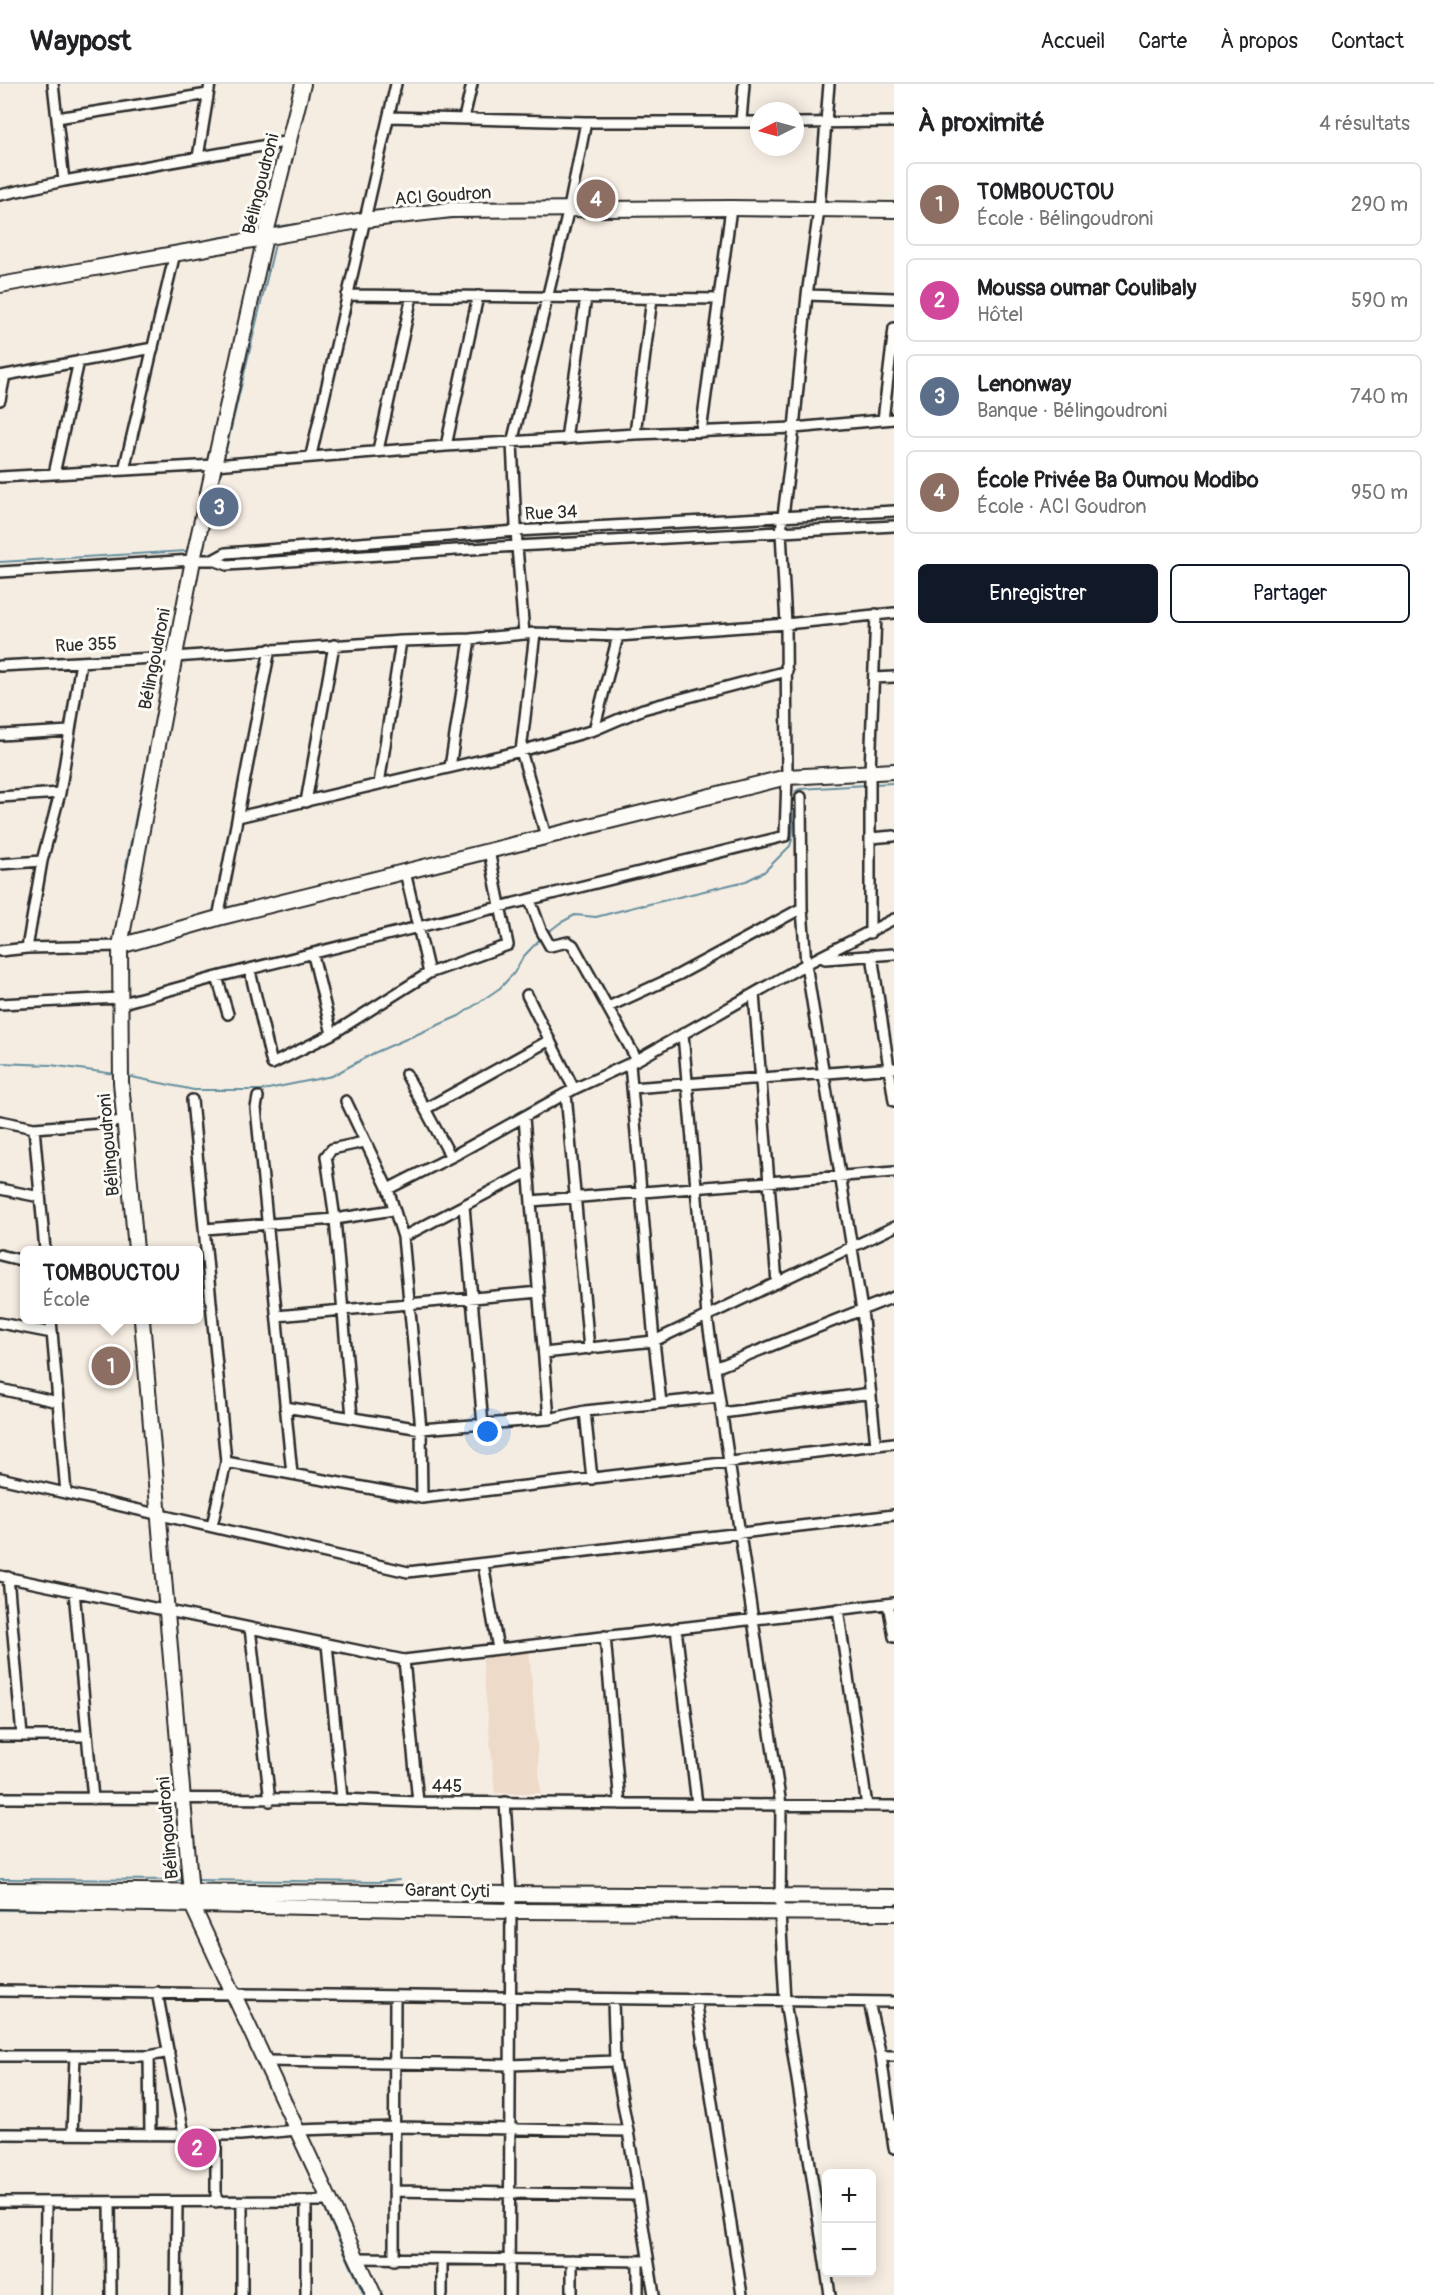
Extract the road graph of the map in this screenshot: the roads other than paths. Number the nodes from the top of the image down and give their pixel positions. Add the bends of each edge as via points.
1 (53, 84) edge
2 (303, 84) edge
3 (396, 84) edge
4 (472, 84) edge
5 (744, 84) edge
6 (829, 84) edge
7 (209, 89) edge
8 (389, 117) junction
9 (57, 118) junction
10 (465, 118) junction
11 (741, 121) junction
12 (586, 122) junction
13 (750, 122) edge
14 (894, 122) edge
15 (804, 123) edge
16 (826, 124) junction
17 (290, 141) junction
18 (198, 157) junction
19 (64, 181) junction
20 (0, 195) edge
21 (569, 208) junction
22 (731, 208) junction
23 (819, 210) junction
24 (894, 210) edge
25 (364, 220) junction
26 (266, 237) junction
27 (175, 253) junction
28 (0, 285) edge
29 (347, 295) junction
30 (807, 295) junction
31 (412, 296) junction
32 (478, 296) junction
33 (547, 297) junction
34 (586, 297) junction
35 (652, 298) junction
36 (894, 298) edge
37 (719, 299) junction
38 (894, 328) edge
39 (153, 348) junction
40 (79, 361) junction
41 (3, 376) edge
42 (0, 400) edge
43 (894, 419) edge
44 (883, 420) junction
45 (794, 428) junction
46 (701, 432) junction
47 (635, 434) junction
48 (566, 439) junction
49 (512, 443) junction
50 (446, 446) junction
51 (378, 450) junction
52 (311, 455) junction
53 (215, 465) junction
54 (124, 470) junction
55 (54, 474) junction
56 (0, 477) edge
57 (894, 511) edge
58 (783, 517) junction
59 (894, 526) edge
60 (516, 531) junction
61 (781, 532) junction
62 (517, 546) junction
63 (193, 560) junction
64 (213, 560) junction
65 (0, 572) edge
66 (894, 613) edge
67 (876, 614) junction
68 (786, 624) junction
69 (535, 633) junction
70 (524, 634) junction
71 (618, 636) junction
72 (470, 639) junction
73 (401, 641) junction
74 (334, 645) junction
75 (270, 649) junction
76 (174, 657) junction
77 (81, 662) junction
78 (0, 666) edge
79 (787, 671) junction
80 (894, 677) edge
81 (874, 678) junction
82 (594, 730) junction
83 (70, 731) junction
84 (0, 735) edge
85 (521, 751) junction
86 (450, 767) junction
87 (894, 771) edge
88 (870, 775) junction
89 (787, 777) junction
90 (380, 784) junction
91 (60, 793) junction
92 (0, 797) edge
93 (801, 797) dead end
94 (306, 802) junction
95 (238, 817) junction
96 (546, 836) junction
97 (894, 836) edge
98 (870, 838) junction
99 (489, 850) junction
100 (42, 861) junction
101 (0, 864) edge
102 (405, 872) junction
103 (530, 900) junction
104 (499, 907) junction
105 (802, 908) junction
106 (218, 918) junction
107 (894, 919) edge
108 (418, 928) junction
109 (870, 933) junction
110 (120, 946) junction
111 (27, 948) junction
112 (0, 951) edge
113 (894, 954) edge
114 (313, 955) junction
115 (872, 955) junction
116 (819, 959) junction
117 (806, 964) junction
118 (250, 971) junction
119 (429, 973) junction
120 (217, 977) junction
121 (754, 994) junction
122 (527, 995) dead end
123 (119, 1001) junction
124 (0, 1004) edge
125 (608, 1007) junction
126 (228, 1014) dead end
127 (332, 1034) junction
128 (683, 1034) junction
129 (550, 1040) junction
130 (634, 1062) junction
131 (891, 1068) edge
132 (824, 1073) junction
133 (406, 1074) dead end
134 (761, 1078) junction
135 (688, 1084) junction
136 (632, 1088) junction
137 (570, 1092) junction
138 (258, 1097) dead end
139 (192, 1100) dead end
140 (346, 1101) dead end
141 (894, 1101) edge
142 (425, 1109) junction
143 (524, 1118) junction
144 (0, 1121) edge
145 (125, 1121) junction
146 (34, 1128) junction
147 (364, 1142) junction
148 (451, 1157) junction
149 (528, 1172) junction
150 (894, 1172) edge
151 (840, 1176) junction
152 (769, 1182) junction
153 (696, 1188) junction
154 (0, 1189) edge
155 (388, 1190) junction
156 (641, 1192) junction
157 (40, 1197) junction
158 (575, 1197) junction
159 (531, 1201) junction
160 (464, 1206) junction
161 (393, 1210) junction
162 (335, 1219) junction
163 (268, 1225) junction
164 (894, 1227) edge
165 (205, 1229) junction
166 (403, 1237) junction
167 (45, 1246) edge
168 (136, 1246) edge
169 (852, 1248) junction
170 (0, 1256) edge
171 (20, 1260) edge
172 (210, 1280) junction
173 (203, 1281) edge
174 (777, 1283) junction
175 (539, 1292) junction
176 (894, 1297) edge
177 (472, 1298) junction
178 (410, 1304) junction
179 (343, 1310) junction
180 (862, 1310) junction
181 (277, 1316) junction
182 (707, 1316) junction
183 (0, 1323) edge
184 (51, 1324) edge
185 (142, 1324) edge
186 (52, 1333) junction
187 (654, 1341) junction
188 (589, 1349) junction
189 (544, 1353) junction
190 (715, 1368) junction
191 (0, 1389) edge
192 (871, 1393) junction
193 (719, 1397) junction
194 (58, 1402) junction
195 (661, 1403) junction
196 (285, 1407) junction
197 (585, 1411) junction
198 (722, 1413) junction
199 (352, 1418) junction
200 (549, 1419) junction
201 (483, 1425) junction
202 (421, 1429) junction
203 (894, 1443) edge
204 (876, 1445) junction
205 (226, 1462) junction
206 (729, 1462) junction
207 (292, 1474) junction
208 (0, 1478) edge
209 (592, 1479) junction
210 (66, 1493) junction
211 (422, 1498) junction
212 (158, 1513) junction
213 (894, 1515) edge
214 (212, 1526) junction
215 (740, 1533) junction
216 (483, 1564) junction
217 (4, 1576) edge
218 (74, 1591) junction
219 (891, 1604) edge
220 (838, 1609) junction
221 (167, 1610) junction
222 (753, 1619) junction
223 (250, 1628) junction
224 (676, 1628) junction
225 (605, 1636) junction
226 (894, 1637) edge
227 (327, 1644) junction
228 (498, 1649) junction
229 (404, 1660) junction
230 (0, 1736) edge
231 (22, 1736) junction
232 (87, 1736) junction
233 (0, 1798) edge
234 (93, 1799) junction
235 (342, 1799) junction
236 (183, 1800) junction
237 (270, 1800) junction
238 (418, 1802) junction
239 (505, 1802) junction
240 (620, 1804) junction
241 (697, 1804) junction
242 (781, 1805) junction
243 (867, 1806) junction
244 (894, 1806) edge
245 (0, 1890) edge
246 (511, 1894) junction
247 (780, 1896) junction
248 (894, 1897) edge
249 (192, 1899) junction
250 (0, 1901) edge
251 (511, 1911) junction
252 (780, 1912) junction
253 (894, 1913) edge
254 (0, 1991) edge
255 (157, 1992) junction
256 (235, 1993) junction
257 (395, 1996) junction
258 (511, 1998) junction
259 (696, 1999) junction
260 (613, 2000) junction
261 (785, 2001) junction
262 (869, 2002) junction
263 (894, 2002) edge
264 (169, 2052) junction
265 (0, 2056) edge
266 (75, 2056) junction
267 (149, 2056) junction
268 (881, 2056) junction
269 (894, 2056) edge
270 (266, 2061) junction
271 (615, 2061) junction
272 (395, 2063) junction
273 (510, 2065) junction
274 (395, 2127) junction
275 (510, 2129) junction
276 (297, 2130) junction
277 (628, 2131) junction
278 (0, 2134) edge
279 (72, 2134) junction
280 (184, 2134) junction
281 (150, 2135) junction
282 (216, 2135) junction
283 (894, 2148) edge
284 (394, 2191) junction
285 (510, 2193) junction
286 (637, 2195) junction
287 (306, 2201) junction
288 (330, 2201) junction
289 (0, 2202) edge
290 (46, 2202) junction
291 (110, 2202) junction
292 (177, 2202) junction
293 (216, 2202) junction
294 (242, 2202) junction
295 (357, 2259) junction
296 (394, 2260) junction
297 (442, 2260) junction
298 (510, 2260) junction
299 (572, 2260) junction
300 (643, 2261) junction
301 (45, 2295) edge
302 (111, 2295) edge
303 (176, 2295) edge
304 (242, 2295) edge
305 (306, 2295) edge
306 (374, 2295) edge
307 (442, 2295) edge
308 (509, 2295) edge
309 (573, 2295) edge
310 (638, 2295) edge
311 (654, 2295) edge
312 (742, 2295) edge
313 (830, 2295) edge

1 - 9 street
2 - 17 street, Bélingoudroni
3 - 8 street
4 - 10 street
5 - 11 street
6 - 16 street
7 - 9 street
7 - 18 street
8 - 10 street
8 - 25 street
9 - 19 street
10 - 12 street
11 - 12 street
11 - 13 street
12 - 21 street
14 - 16 street
15 - 16 street
16 - 23 street
17 - 18 street
17 - 26 street, Bélingoudroni
18 - 19 street
19 - 20 street
21 - 22 street, ACI Goudron
21 - 25 street, ACI Goudron via 451,210
21 - 33 street
22 - 23 street, ACI Goudron
22 - 37 street
23 - 24 street, ACI Goudron
23 - 30 street
25 - 26 street, ACI Goudron
25 - 29 street
26 - 27 street, ACI Goudron
26 - 53 street, Bélingoudroni
27 - 28 street, ACI Goudron
27 - 39 street
29 - 31 street
29 - 52 street
30 - 36 street
30 - 45 street
31 - 32 street
31 - 51 street
32 - 33 street
32 - 50 street
33 - 34 street
33 - 49 street
34 - 35 street
34 - 48 street
35 - 37 street
35 - 47 street
37 - 46 street
38 - 44 street
39 - 40 street
39 - 54 street
40 - 41 street
40 - 55 street
41 - 42 street
43 - 44 street
44 - 45 street
45 - 46 street
45 - 58 street
46 - 47 street
47 - 48 street
48 - 49 street
49 - 50 street
49 - 60 street
50 - 51 street
51 - 52 street
52 - 53 street
53 - 54 street
53 - 63 street, Bélingoudroni
54 - 55 street
55 - 56 street
57 - 58 street, Rue 34
58 - 60 street, Rue 34
58 - 61 street
59 - 61 street, Rue 34
60 - 62 street
60 - 64 street, Rue 34 via 226,553
61 - 62 street, Rue 34
61 - 68 street
62 - 64 street, Rue 34 via 227,565
62 - 70 street
63 - 64 street, Rue 34
63 - 65 street, Rue 34
63 - 76 street, Bélingoudroni
66 - 67 street, Rue 355
67 - 68 street, Rue 355
67 - 81 street
68 - 71 street, Rue 355
68 - 79 street
69 - 70 street, Rue 355
69 - 71 street, Rue 355
69 - 85 street
70 - 72 street, Rue 355
71 - 82 street
72 - 73 street, Rue 355
72 - 86 street
73 - 74 street, Rue 355
73 - 90 street
74 - 75 street, Rue 355
74 - 94 street
75 - 76 street, Rue 355
75 - 95 street
76 - 77 street, Rue 355
76 - 110 street, Bélingoudroni
77 - 78 street, Rue 355
77 - 83 street
79 - 82 street via 643,709
79 - 89 street
80 - 81 street
81 - 88 street
82 - 85 street
83 - 84 street
83 - 91 street
85 - 86 street
85 - 96 street
86 - 90 street
87 - 88 street
88 - 89 street
88 - 98 street
89 - 96 street
89 - 103 street via 785,836
90 - 94 street
91 - 92 street
91 - 100 street
93 - 105 street
94 - 95 street
95 - 106 street
96 - 99 street
97 - 98 street
98 - 109 street
99 - 102 street
99 - 104 street
100 - 101 street
100 - 111 street
102 - 106 street
102 - 108 street
103 - 104 street
103 - 125 street via 550,946 568,942 573,945
104 - 108 street
104 - 119 street via 508,945
105 - 117 street
105 - 125 street via 678,975
106 - 110 street
107 - 109 street
108 - 114 street
108 - 119 street
109 - 116 street
110 - 111 street
110 - 123 street, Bélingoudroni
111 - 112 street
113 - 115 street
114 - 118 street
114 - 127 street
115 - 116 street
115 - 131 street
116 - 117 street
117 - 121 street
117 - 132 street
118 - 120 street
118 - 127 street via 272,1064
119 - 127 street
120 - 123 street
120 - 126 street
121 - 128 street
121 - 134 street
122 - 129 street
123 - 124 street
123 - 145 street, Bélingoudroni
125 - 130 street
128 - 130 street
128 - 135 street
129 - 137 street
129 - 142 street
130 - 136 street
130 - 137 street
131 - 132 street
131 - 141 street
132 - 134 street
132 - 151 street
133 - 142 street
134 - 135 street
134 - 152 street
135 - 136 street
135 - 153 street
136 - 156 street
137 - 143 street
137 - 158 street
138 - 163 street
139 - 165 street
140 - 147 street
142 - 148 street
143 - 148 street
143 - 149 street
144 - 146 street
145 - 146 street
145 - 168 street, Bélingoudroni
146 - 157 street
147 - 155 street
147 - 162 street via 332,1149 326,1156
148 - 155 street
149 - 159 street
149 - 160 street
150 - 151 street
151 - 152 street
151 - 169 street
152 - 153 street
152 - 174 street
153 - 156 street
153 - 182 street
154 - 157 street
155 - 161 street
156 - 158 street
156 - 187 street
157 - 167 street
158 - 159 street
158 - 188 street
159 - 175 street
160 - 166 street
160 - 177 street
161 - 162 street
161 - 166 street
162 - 163 street
162 - 179 street
163 - 165 street
163 - 181 street
164 - 169 street
165 - 172 street
166 - 178 street
169 - 174 street
169 - 180 street
170 - 171 street
172 - 173 street
172 - 205 street
174 - 182 street
175 - 177 street
175 - 189 street
176 - 180 street
177 - 178 street
177 - 201 street
178 - 179 street
178 - 202 street
179 - 181 street
179 - 199 street
180 - 190 street
180 - 192 street
181 - 196 street
182 - 187 street
182 - 190 street
183 - 186 street
184 - 186 street
185 - 212 street, Bélingoudroni
186 - 194 street
187 - 188 street
187 - 195 street
188 - 189 street
189 - 200 street
190 - 193 street
191 - 194 street
192 - 198 street
192 - 204 street
193 - 195 street
193 - 198 street
194 - 210 street
195 - 197 street
196 - 199 street
196 - 207 street
197 - 200 street
197 - 209 street
198 - 206 street
199 - 202 street
200 - 201 street
201 - 202 street
202 - 211 street
203 - 204 street
204 - 206 street
205 - 207 street
205 - 214 street
206 - 209 street
206 - 215 street
207 - 211 street
208 - 210 street
209 - 211 street
210 - 212 street
212 - 214 street
212 - 221 street, Bélingoudroni
213 - 215 street
214 - 216 street via 408,1572
215 - 216 street
215 - 222 street
216 - 228 street
217 - 218 street
217 - 231 street
218 - 221 street
218 - 232 street
219 - 220 street
219 - 226 street
220 - 222 street
220 - 243 street
221 - 223 street
221 - 236 street, Bélingoudroni
222 - 224 street
222 - 242 street
223 - 227 street
223 - 237 street
224 - 225 street
224 - 241 street
225 - 228 street
225 - 240 street
227 - 229 street
227 - 235 street
228 - 229 street
229 - 238 street
230 - 231 street
231 - 232 street
232 - 234 street
233 - 234 street, 445
234 - 236 street, 445
235 - 237 street, 445
235 - 238 street, 445
236 - 237 street, 445
236 - 249 street, Bélingoudroni
238 - 239 street, 445
239 - 240 street, 445
239 - 246 street
240 - 241 street, 445
241 - 242 street, 445
242 - 243 street, 445
242 - 247 street
243 - 244 street, 445
245 - 249 street, Garant Cyti
246 - 247 street, Garant Cyti
246 - 249 street, Garant Cyti
246 - 251 street
247 - 248 street, Garant Cyti
247 - 252 street
249 - 250 street, Garant Cyti
249 - 251 street, Garant Cyti
249 - 256 street, Bélingoudroni
251 - 252 street, Garant Cyti
251 - 258 street
252 - 253 street, Garant Cyti
252 - 261 street
254 - 255 street
255 - 256 street
255 - 264 street
256 - 257 street
256 - 270 street, Bélingoudroni
257 - 258 street
257 - 272 street
258 - 260 street
258 - 273 street
259 - 260 street
259 - 261 street
259 - 312 street
260 - 271 street
261 - 262 street
261 - 313 street
262 - 263 street
262 - 268 street
264 - 267 street
264 - 280 street
265 - 266 street
266 - 267 street
266 - 279 street
267 - 281 street
268 - 269 street
268 - 283 street
270 - 272 street
270 - 276 street, Bélingoudroni
271 - 273 street
271 - 277 street
272 - 273 street
272 - 274 street
273 - 275 street
274 - 275 street
274 - 276 street
274 - 284 street
275 - 277 street
275 - 285 street
276 - 282 street
276 - 288 street, Bélingoudroni
277 - 286 street
278 - 279 street
279 - 281 street
280 - 281 street
280 - 282 street
282 - 293 street
284 - 285 street
284 - 296 street
285 - 286 street
285 - 298 street
286 - 300 street
287 - 288 street
287 - 294 street
287 - 305 street
288 - 295 street, Bélingoudroni
289 - 290 street
290 - 291 street
290 - 301 street
291 - 292 street
291 - 302 street
292 - 293 street
292 - 303 street
293 - 294 street
294 - 304 street
295 - 296 street
295 - 306 street, Bélingoudroni
296 - 297 street
297 - 298 street
297 - 307 street
298 - 299 street
298 - 308 street
299 - 300 street
299 - 309 street
300 - 310 street
300 - 311 street

